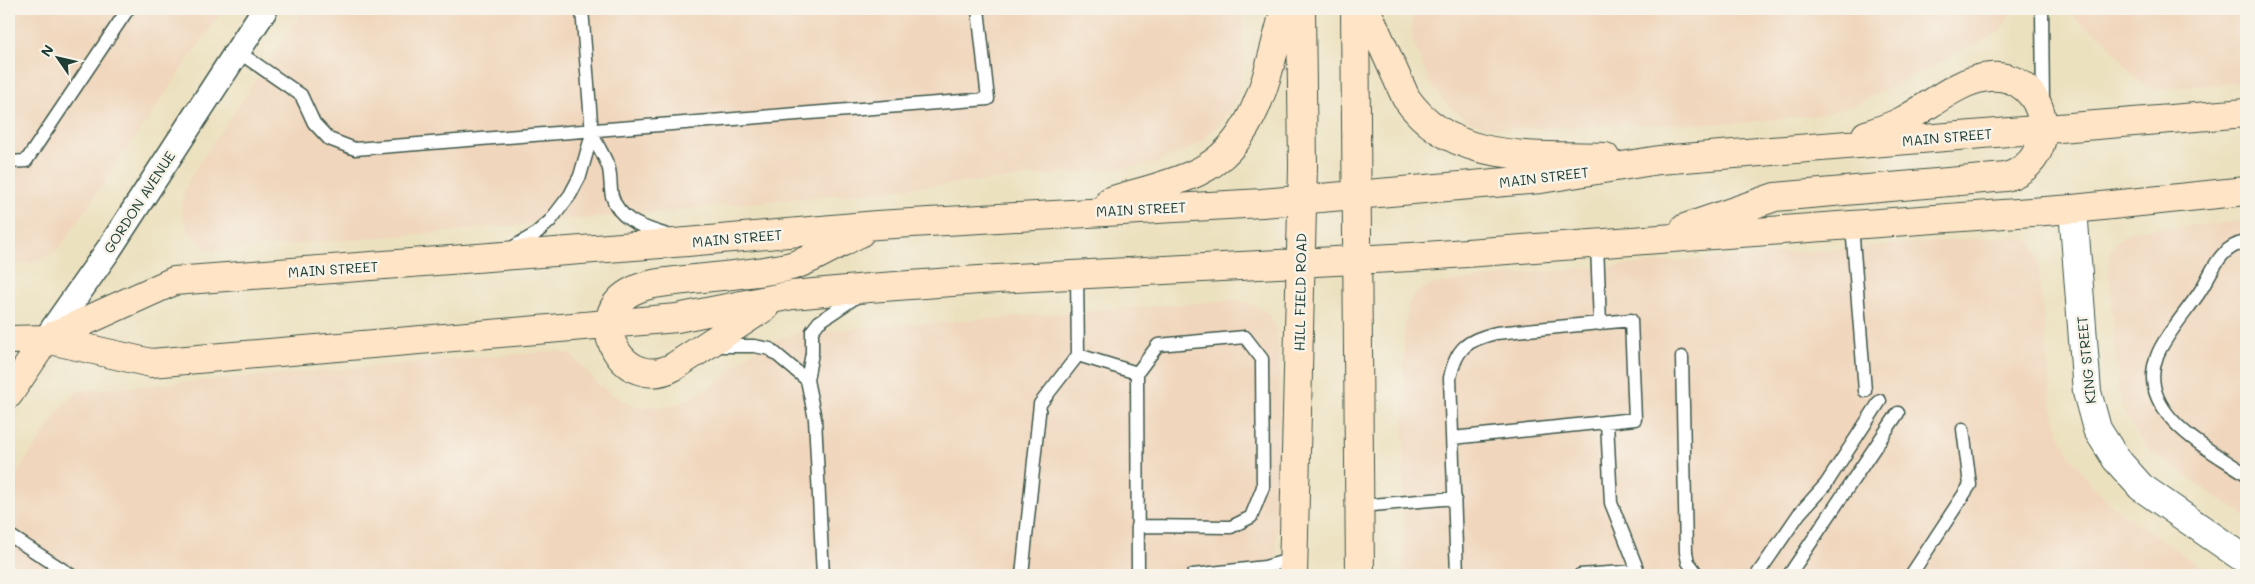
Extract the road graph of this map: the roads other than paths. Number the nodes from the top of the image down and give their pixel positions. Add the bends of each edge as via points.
1 (128, 9) edge
2 (265, 9) edge
3 (582, 9) edge
4 (978, 9) edge
5 (1285, 9) edge
6 (1301, 9) edge
7 (1355, 9) edge
8 (1366, 9) edge
9 (2042, 9) edge
10 (237, 51) junction
11 (2246, 113) edge
12 (2044, 126) junction
13 (592, 133) junction
14 (1832, 146) junction
15 (1659, 160) junction
16 (9, 162) edge
17 (2246, 191) edge
18 (1358, 194) junction
19 (1302, 199) junction
20 (2074, 210) junction
21 (1073, 212) junction
22 (877, 225) junction
23 (1852, 226) junction
24 (1651, 240) junction
25 (687, 242) junction
26 (2246, 242) edge
27 (1597, 244) junction
28 (494, 257) junction
29 (1357, 261) junction
30 (1301, 263) junction
31 (1077, 275) junction
32 (869, 288) junction
33 (792, 295) junction
34 (1600, 324) junction
35 (610, 325) junction
36 (46, 339) junction
37 (9, 340) edge
38 (703, 346) junction
39 (1078, 355) junction
40 (1682, 357) dead end
41 (1137, 373) junction
42 (807, 380) junction
43 (1865, 391) dead end
44 (9, 394) edge
45 (1880, 401) dead end
46 (1898, 413) dead end
47 (1607, 422) junction
48 (1963, 430) dead end
49 (1452, 438) junction
50 (2246, 474) edge
51 (1455, 498) junction
52 (1360, 506) junction
53 (1137, 526) junction
54 (9, 535) edge
55 (2246, 560) edge
56 (1293, 567) edge
57 (1638, 573) edge
58 (70, 575) edge
59 (823, 575) edge
60 (1022, 575) edge
61 (1138, 575) edge
62 (1193, 575) edge
63 (1360, 575) edge
64 (1457, 575) edge
65 (1580, 575) edge
66 (1698, 575) edge
67 (1757, 575) edge
68 (1789, 575) edge
69 (1911, 575) edge

1 - 16 lane via 26,161
2 - 10 street, GORDON AVENUE
3 - 13 lane
4 - 13 lane via 988,99
5 - 21 main road via 1258,100 1246,128 1232,148 1197,173
6 - 19 main road, HILL FIELD ROAD
7 - 18 main road
8 - 15 main road via 1406,98 1438,131 1458,142 1496,152
9 - 12 lane
10 - 13 lane via 301,95 314,123 329,139 355,149
10 - 36 street, GORDON AVENUE via 109,249
11 - 12 main road, MAIN STREET
12 - 14 main road, MAIN STREET
12 - 14 main road via 2038,104 2025,89 2010,80 1990,76 1964,85 1892,126
12 - 24 main road via 2039,149 2033,159 2006,177 1775,197
13 - 25 lane via 609,169 614,201 624,217
13 - 28 lane via 580,176 555,215 534,235
14 - 15 main road, MAIN STREET
15 - 18 main road, MAIN STREET via 1541,179
17 - 20 main road, MAIN STREET
18 - 19 main road, MAIN STREET
18 - 29 main road
19 - 21 main road, MAIN STREET
19 - 30 main road, HILL FIELD ROAD
20 - 23 main road, MAIN STREET
20 - 55 street, KING STREET via 2086,392 2097,429 2116,459 2142,487
21 - 22 main road, MAIN STREET
22 - 25 main road, MAIN STREET
22 - 35 main road via 789,267 664,282 639,289 619,303
23 - 24 main road, MAIN STREET
23 - 43 lane
24 - 27 main road, MAIN STREET
25 - 28 main road, MAIN STREET
26 - 50 lane via 2232,246 2222,254 2157,356 2154,379 2160,402 2171,420
27 - 29 main road, MAIN STREET
27 - 34 lane
28 - 36 main road, MAIN STREET via 174,281
29 - 30 main road, MAIN STREET
29 - 52 main road
30 - 31 main road, MAIN STREET
30 - 56 main road, HILL FIELD ROAD
31 - 32 main road, MAIN STREET
31 - 39 lane
32 - 33 main road, MAIN STREET
32 - 42 lane via 814,327
33 - 35 main road, MAIN STREET via 677,318
33 - 38 main road via 748,316
34 - 47 lane via 1631,320 1635,419
34 - 49 lane via 1496,333 1465,345 1454,360 1450,378
35 - 36 main road, MAIN STREET via 152,363
35 - 38 main road via 616,352 631,367 642,371 666,370
36 - 37 main road, MAIN STREET
36 - 44 main road, GORDON AVENUE
38 - 42 lane via 770,349
39 - 41 lane
39 - 60 lane via 1040,404
40 - 66 lane via 1686,552 1688,562
41 - 53 lane
41 - 53 lane via 1158,345 1245,338 1262,359 1263,487 1251,517 1231,527
42 - 59 lane via 815,419
45 - 67 lane via 1826,484 1798,514
46 - 68 lane
47 - 49 lane
47 - 57 lane via 1611,503
48 - 69 lane via 1970,485
49 - 51 lane
51 - 52 lane
51 - 64 lane
52 - 63 main road
53 - 61 lane
54 - 58 lane
56 - 62 lane
57 - 65 lane

